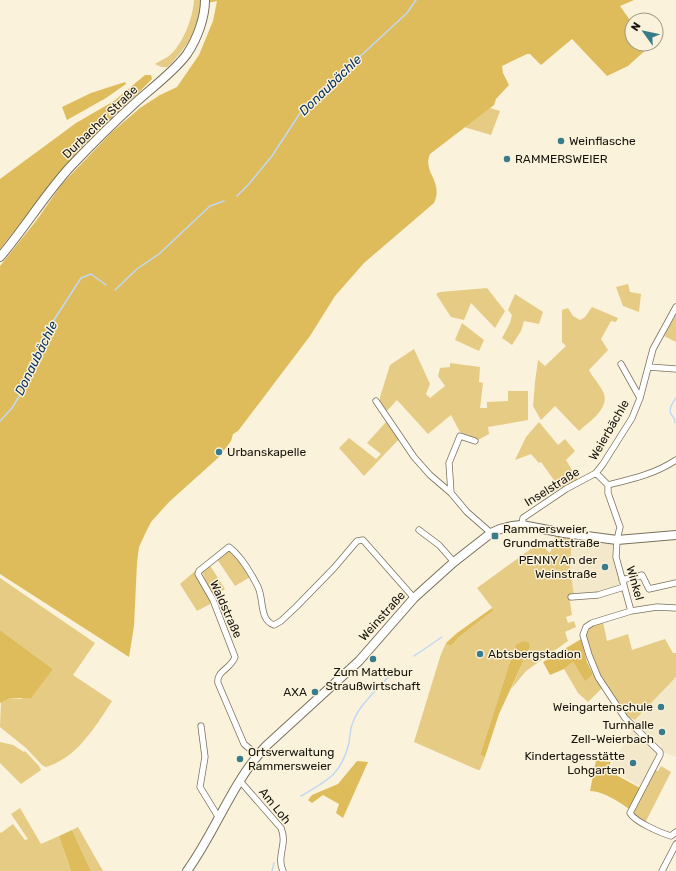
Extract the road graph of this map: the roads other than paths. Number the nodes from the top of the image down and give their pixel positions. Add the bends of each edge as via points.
1 (205, 0) edge
2 (0, 257) edge
3 (676, 307) edge
4 (621, 364) dead end
5 (649, 367) junction
6 (676, 368) edge
7 (640, 398) junction
8 (376, 401) dead end
9 (475, 441) dead end
10 (676, 460) edge
11 (596, 473) junction
12 (608, 484) junction
13 (451, 493) junction
14 (522, 525) junction
15 (419, 530) dead end
16 (491, 533) junction
17 (676, 535) edge
18 (617, 540) junction
19 (454, 562) junction
20 (622, 580) junction
21 (676, 583) edge
22 (624, 587) junction
23 (571, 597) dead end
24 (414, 598) junction
25 (676, 608) edge
26 (631, 611) junction
27 (201, 726) dead end
28 (257, 755) junction
29 (240, 781) junction
30 (219, 818) junction
31 (676, 832) edge
32 (676, 844) edge
33 (187, 871) edge
34 (283, 871) edge
35 (662, 871) edge

1 - 2 street, Durbacher Straße via 198,32 186,54 70,167
3 - 5 street, Weierbächle via 653,348
4 - 7 street, Weierbächle
5 - 6 street
5 - 7 street, Weierbächle
7 - 11 street, Weierbächle via 632,418
8 - 13 street via 414,457
9 - 13 street via 460,436 449,463
10 - 12 street via 652,473
11 - 12 street, Inselstraße
11 - 14 street, Inselstraße via 530,513 523,518
12 - 18 street via 608,493 620,527
13 - 16 street via 467,512
14 - 16 street, Weinstraße
14 - 18 street, Weinstraße
15 - 19 street via 439,545
16 - 19 street, Weinstraße
17 - 18 street, Weinstraße
18 - 20 street, Winkel via 616,557
19 - 24 street, Weinstraße
20 - 21 street via 642,575 649,589
20 - 22 street, Winkel
22 - 23 street via 598,595
22 - 26 street, Winkel
24 - 28 street, Weinstraße via 359,661
24 - 28 street, Waldstraße via 363,540 357,541 296,607 274,625 266,618 259,588 229,546 198,571 213,600 235,657 233,663 220,674 218,683 244,744
25 - 26 street, Winkel via 657,607
26 - 31 street via 592,623 586,627 583,635 588,655 598,677 625,718 660,752 630,813 662,834 671,836
27 - 30 street via 206,757 200,787
28 - 29 street, Weinstraße
29 - 30 street, Weinstraße
29 - 34 street, Am Loh via 281,828 284,836 280,863
30 - 33 street, Weinstraße
32 - 35 street

